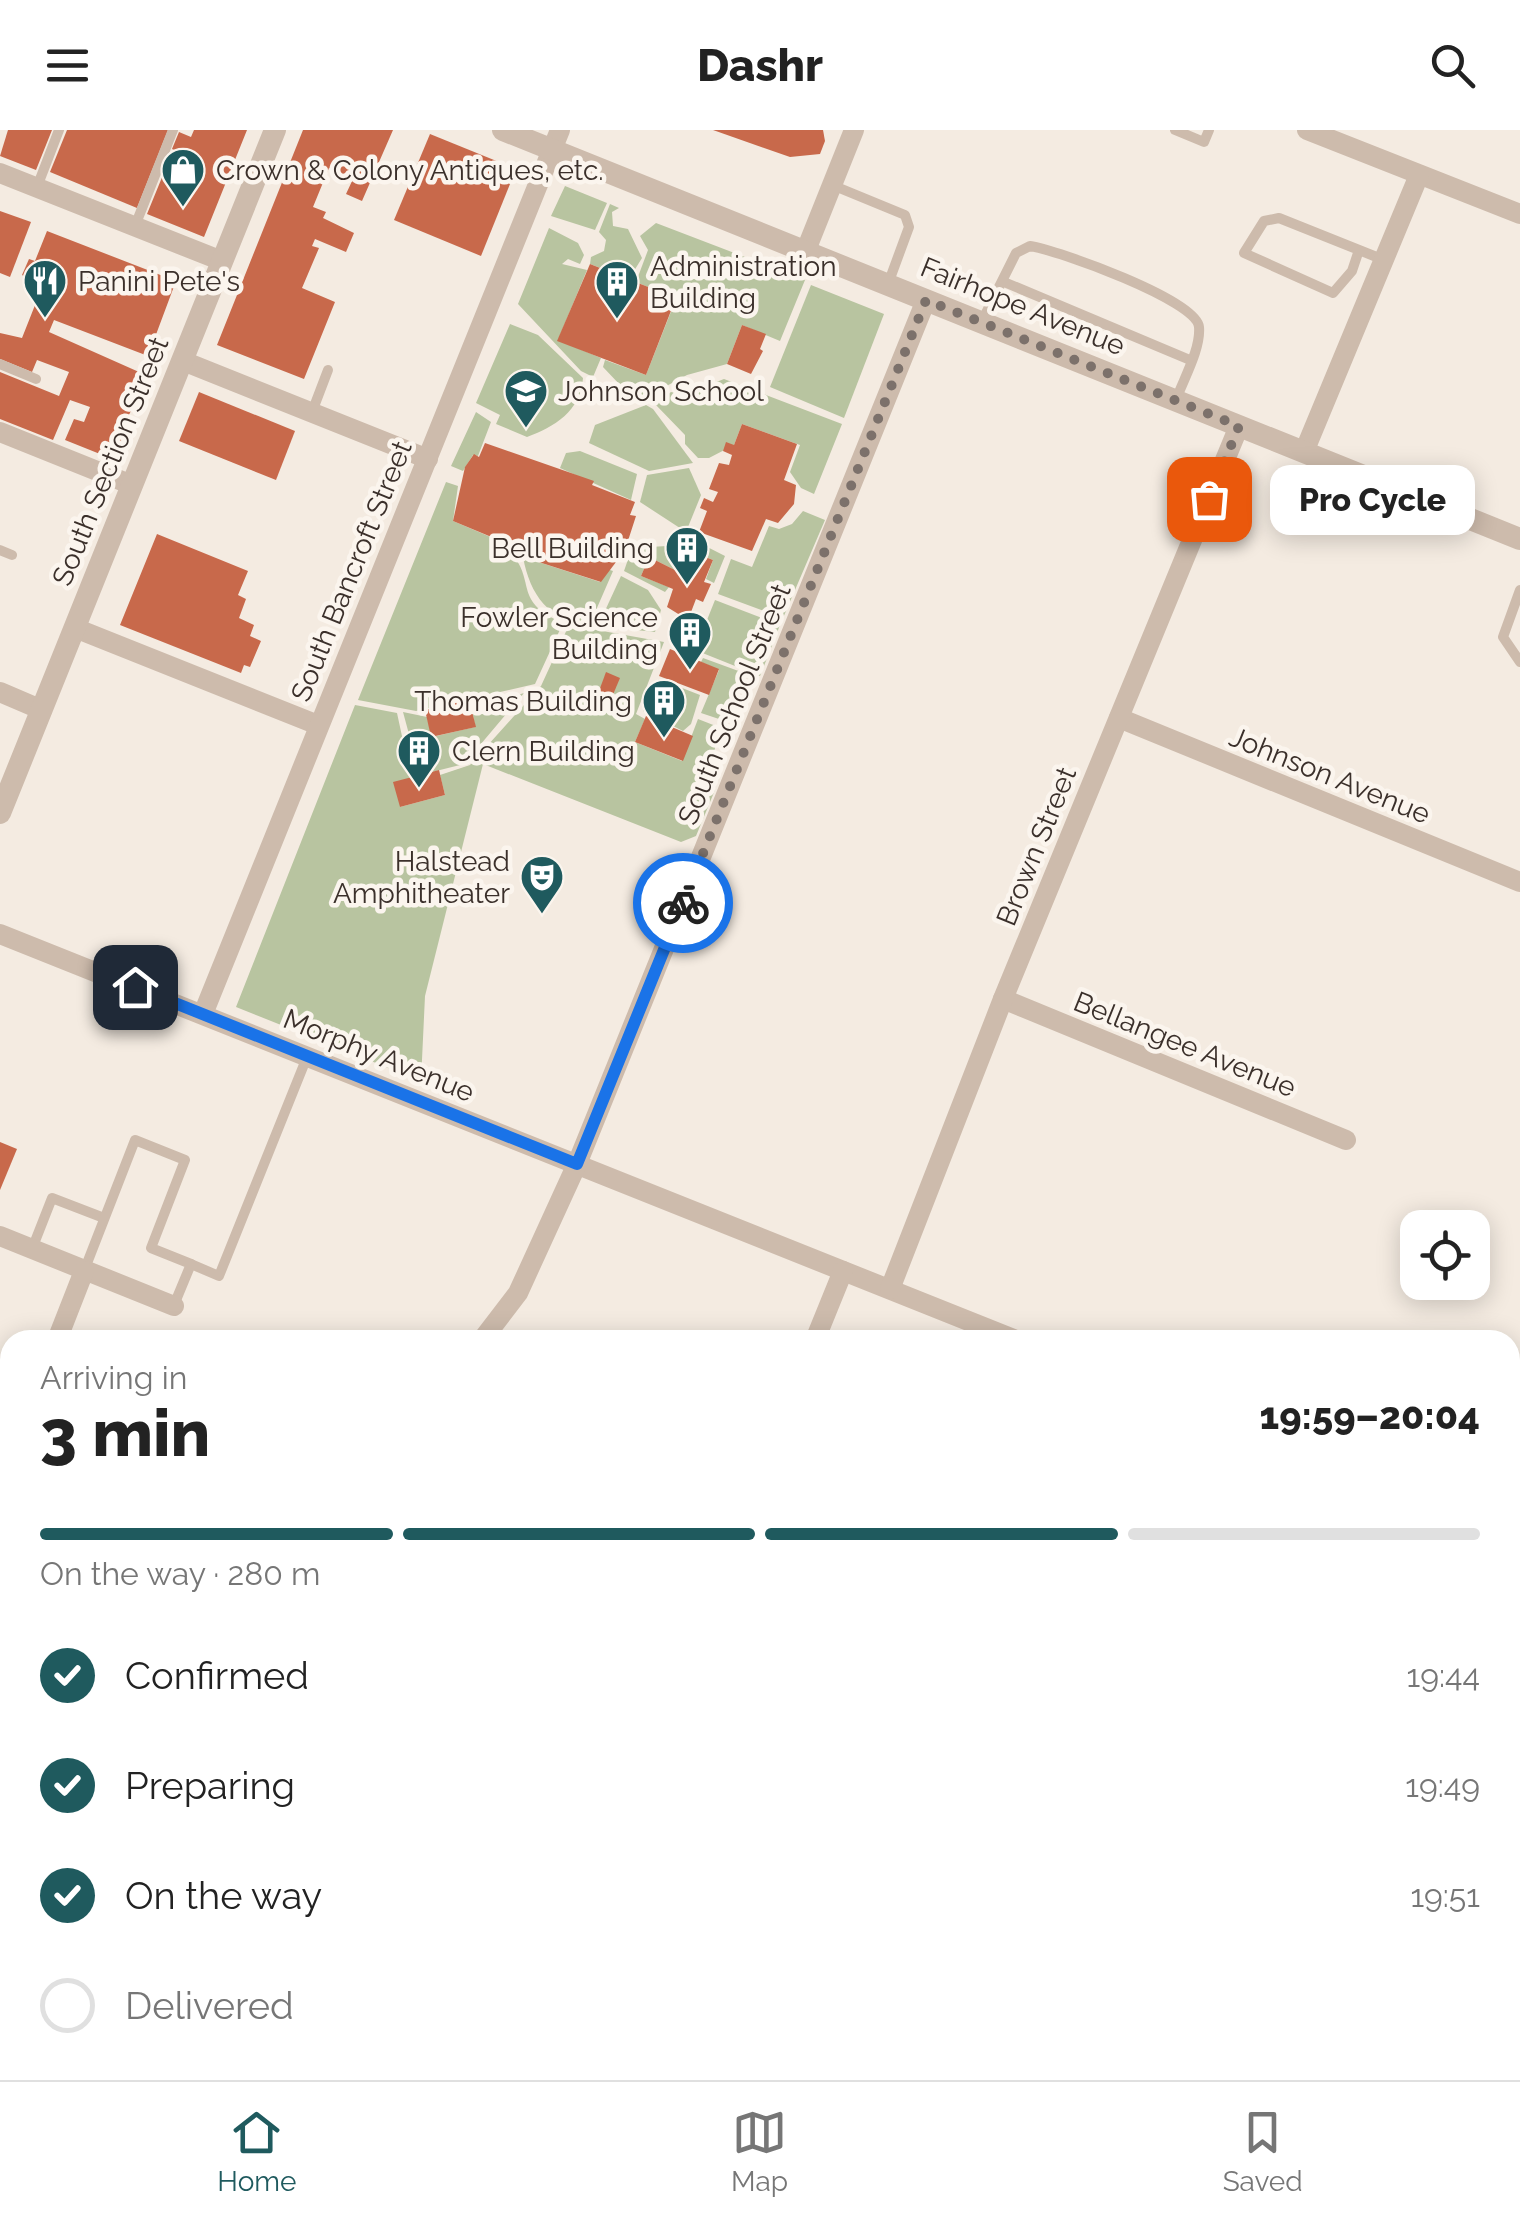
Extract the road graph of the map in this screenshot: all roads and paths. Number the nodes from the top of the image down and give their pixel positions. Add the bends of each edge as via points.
1 (59, 130) edge
2 (173, 130) edge
3 (274, 130) edge
4 (502, 130) edge
5 (854, 130) edge
6 (1175, 130) edge
7 (1209, 130) edge
8 (1307, 130) edge
9 (556, 140) edge
10 (0, 173) edge
11 (1419, 175) junction
12 (832, 185) junction
13 (37, 186) junction
14 (1520, 214) edge
15 (136, 226) junction
16 (806, 250) junction
17 (1359, 250) junction
18 (1384, 260) junction
19 (222, 261) junction
20 (1004, 282) junction
21 (888, 284) junction
22 (926, 300) junction
23 (982, 322) junction
24 (1190, 360) junction
25 (182, 361) junction
26 (0, 364) edge
27 (328, 370) dead end
28 (36, 379) dead end
29 (1176, 401) junction
30 (312, 412) junction
31 (1239, 426) junction
32 (0, 432) edge
33 (1304, 452) junction
34 (428, 459) junction
35 (132, 486) junction
36 (1520, 539) edge
37 (1520, 590) edge
38 (75, 628) junction
39 (1520, 662) edge
40 (0, 692) edge
41 (42, 710) junction
42 (1119, 718) junction
43 (318, 725) junction
44 (9, 764) edge
45 (0, 813) edge
46 (1520, 882) edge
47 (0, 934) edge
48 (1003, 1000) junction
49 (203, 1014) junction
50 (308, 1056) junction
51 (1346, 1140) dead end
52 (577, 1164) junction
53 (104, 1218) junction
54 (0, 1236) edge
55 (32, 1250) junction
56 (191, 1264) junction
57 (84, 1270) junction
58 (843, 1272) junction
59 (890, 1290) junction
60 (174, 1306) joint
61 (61, 1330) edge
62 (490, 1330) edge
63 (820, 1330) edge
64 (991, 1330) edge

1 - 13 lane
2 - 15 lane
3 - 19 street, South Section Street
4 - 9 street, Fairhope Avenue
5 - 12 street
6 - 7 lane via 1204,142
8 - 11 street
9 - 16 street, Fairhope Avenue
9 - 34 street, South Bancroft Street
10 - 13 street
11 - 14 street
11 - 18 street
12 - 16 street
12 - 21 lane via 905,215 909,226
13 - 15 street
15 - 19 street
16 - 21 street, Fairhope Avenue
17 - 17 lane via 1279,218 1264,220 1244,253 1333,293
17 - 18 lane
18 - 33 street
19 - 25 street, South Section Street
20 - 23 lane
20 - 24 lane
20 - 24 lane via 1016,253 1030,246 1097,268 1194,315 1200,326
21 - 22 street, Fairhope Avenue
22 - 23 street, Fairhope Avenue
22 - 52 street, South School Street
23 - 29 street, Fairhope Avenue
24 - 29 lane
25 - 30 street
25 - 35 street, South Section Street
26 - 28 lane
27 - 30 lane
29 - 31 street, Fairhope Avenue
30 - 34 street
31 - 33 street, Fairhope Avenue
31 - 42 street, Brown Street
32 - 35 street
33 - 36 street, Fairhope Avenue
34 - 43 street, South Bancroft Street
35 - 38 street, South Section Street
37 - 39 lane via 1503,637
38 - 41 street, South Section Street
38 - 43 street
40 - 41 street
41 - 44 street, South Section Street
42 - 46 street, Johnson Avenue
42 - 48 street, Brown Street
43 - 49 street, South Bancroft Street
44 - 45 street, South Section Street
47 - 49 street, Morphy Avenue
48 - 51 street, Bellangee Avenue
48 - 59 street, Brown Street
49 - 50 street, Morphy Avenue
50 - 52 street, Morphy Avenue
50 - 56 lane via 219,1276
52 - 58 street, Morphy Avenue
52 - 62 street, South School Street via 518,1293
53 - 55 lane via 52,1198
53 - 56 lane via 135,1140 185,1160 151,1248
53 - 57 lane
54 - 55 street
55 - 57 street
56 - 60 lane
57 - 60 street
57 - 61 street
58 - 59 street, Morphy Avenue
58 - 63 street
59 - 64 street, Morphy Avenue

